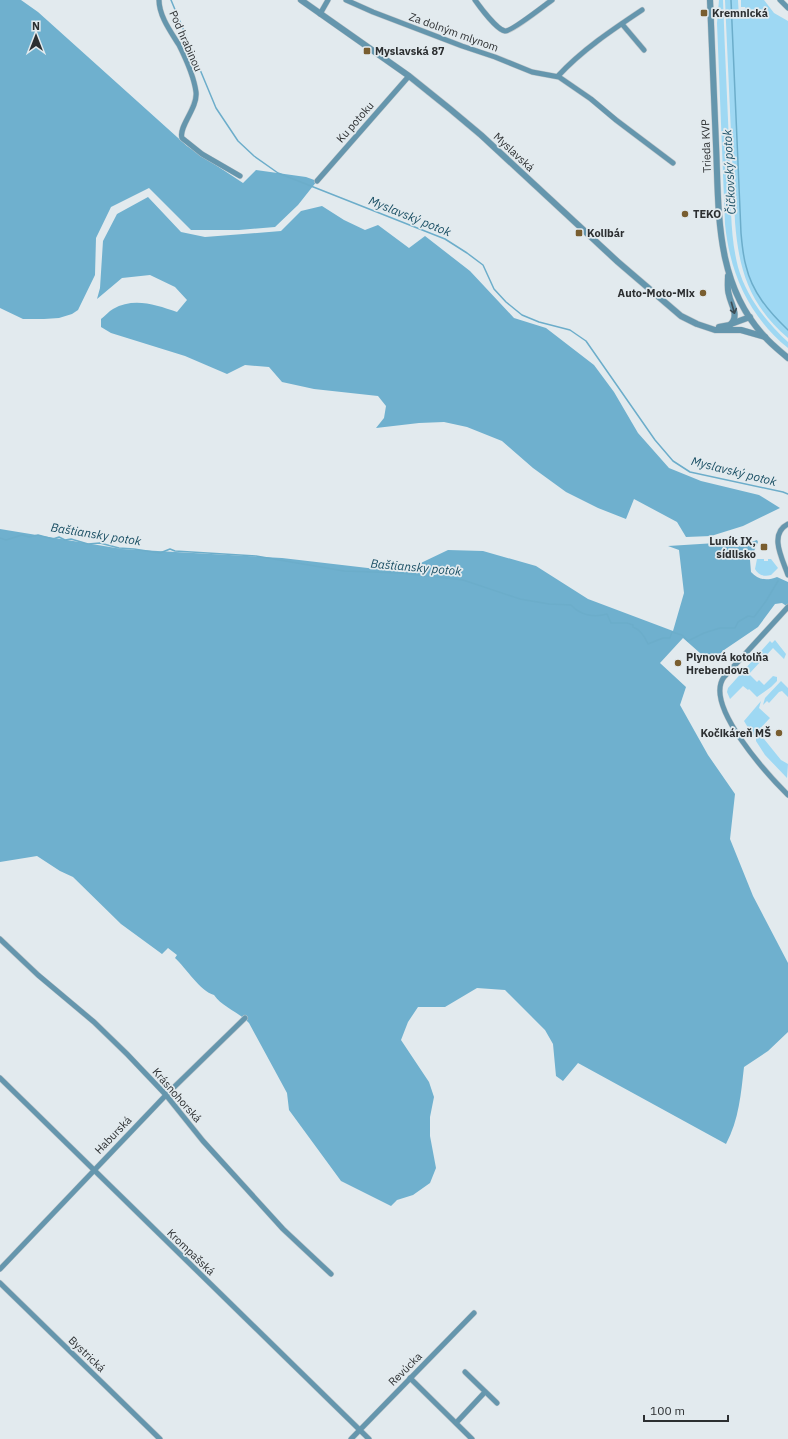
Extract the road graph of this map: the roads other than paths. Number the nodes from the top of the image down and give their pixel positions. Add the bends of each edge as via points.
1 (159, 0) edge
2 (301, 0) edge
3 (328, 0) edge
4 (346, 0) edge
5 (475, 0) edge
6 (552, 0) edge
7 (710, 0) edge
8 (780, 0) edge
9 (788, 8) edge
10 (642, 10) dead end
11 (320, 14) junction
12 (622, 24) junction
13 (644, 50) dead end
14 (409, 76) junction
15 (558, 76) junction
16 (673, 163) dead end
17 (240, 176) dead end
18 (317, 181) dead end
19 (728, 270) junction
20 (750, 317) junction
21 (730, 325) junction
22 (706, 327) junction
23 (765, 337) junction
24 (788, 358) edge
25 (788, 524) edge
26 (788, 576) edge
27 (788, 607) edge
28 (788, 795) edge
29 (0, 939) edge
30 (245, 1018) dead end
31 (0, 1078) edge
32 (166, 1095) junction
33 (94, 1170) junction
34 (0, 1269) edge
35 (330, 1274) dead end
36 (0, 1283) edge
37 (474, 1313) dead end
38 (465, 1372) dead end
39 (410, 1378) junction
40 (485, 1392) junction
41 (497, 1403) dead end
42 (456, 1423) junction
43 (360, 1430) junction
44 (160, 1439) edge
45 (350, 1439) edge
46 (369, 1439) edge
47 (472, 1439) edge

1 - 17 street, Pod hrabinou via 196,93 195,102 181,132 182,138 202,154
2 - 11 street, Myslavská
3 - 11 street
4 - 15 street, Za dolným mlynom via 532,72
5 - 6 street via 505,31 509,31
7 - 19 street, Trieda KVP via 719,226
8 - 9 street
10 - 12 street
11 - 14 street, Myslavská
12 - 13 street
12 - 15 street via 604,35
14 - 18 street, Ku potoku
14 - 22 street, Myslavská via 482,136 660,300 681,316
15 - 16 street, Za dolným mlynom
19 - 20 street, Trieda KVP via 734,288
19 -> 21 street via 728,293 735,314
20 - 21 street, Myslavská
20 - 23 street, Trieda KVP
21 - 22 street, Myslavská
22 - 23 street, Myslavská via 741,330
23 - 24 street, Myslavská
25 - 26 street via 781,530 778,542
27 - 28 street via 724,677 719,688 726,713 751,754
29 - 32 street, Krásnohorská via 94,1022
30 - 32 street, Haburská
31 - 33 street, Krompašská
32 - 33 street, Haburská
32 - 35 street, Krásnohorská via 203,1141 283,1229
33 - 34 street, Haburská
33 - 43 street, Krompašská
36 - 44 street, Bystrická
37 - 39 street, Revúcka
38 - 40 street
39 - 42 street
39 - 43 street, Revúcka
40 - 41 street
40 - 42 street
42 - 47 street
43 - 45 street, Revúcka
43 - 46 street, Krompašská

